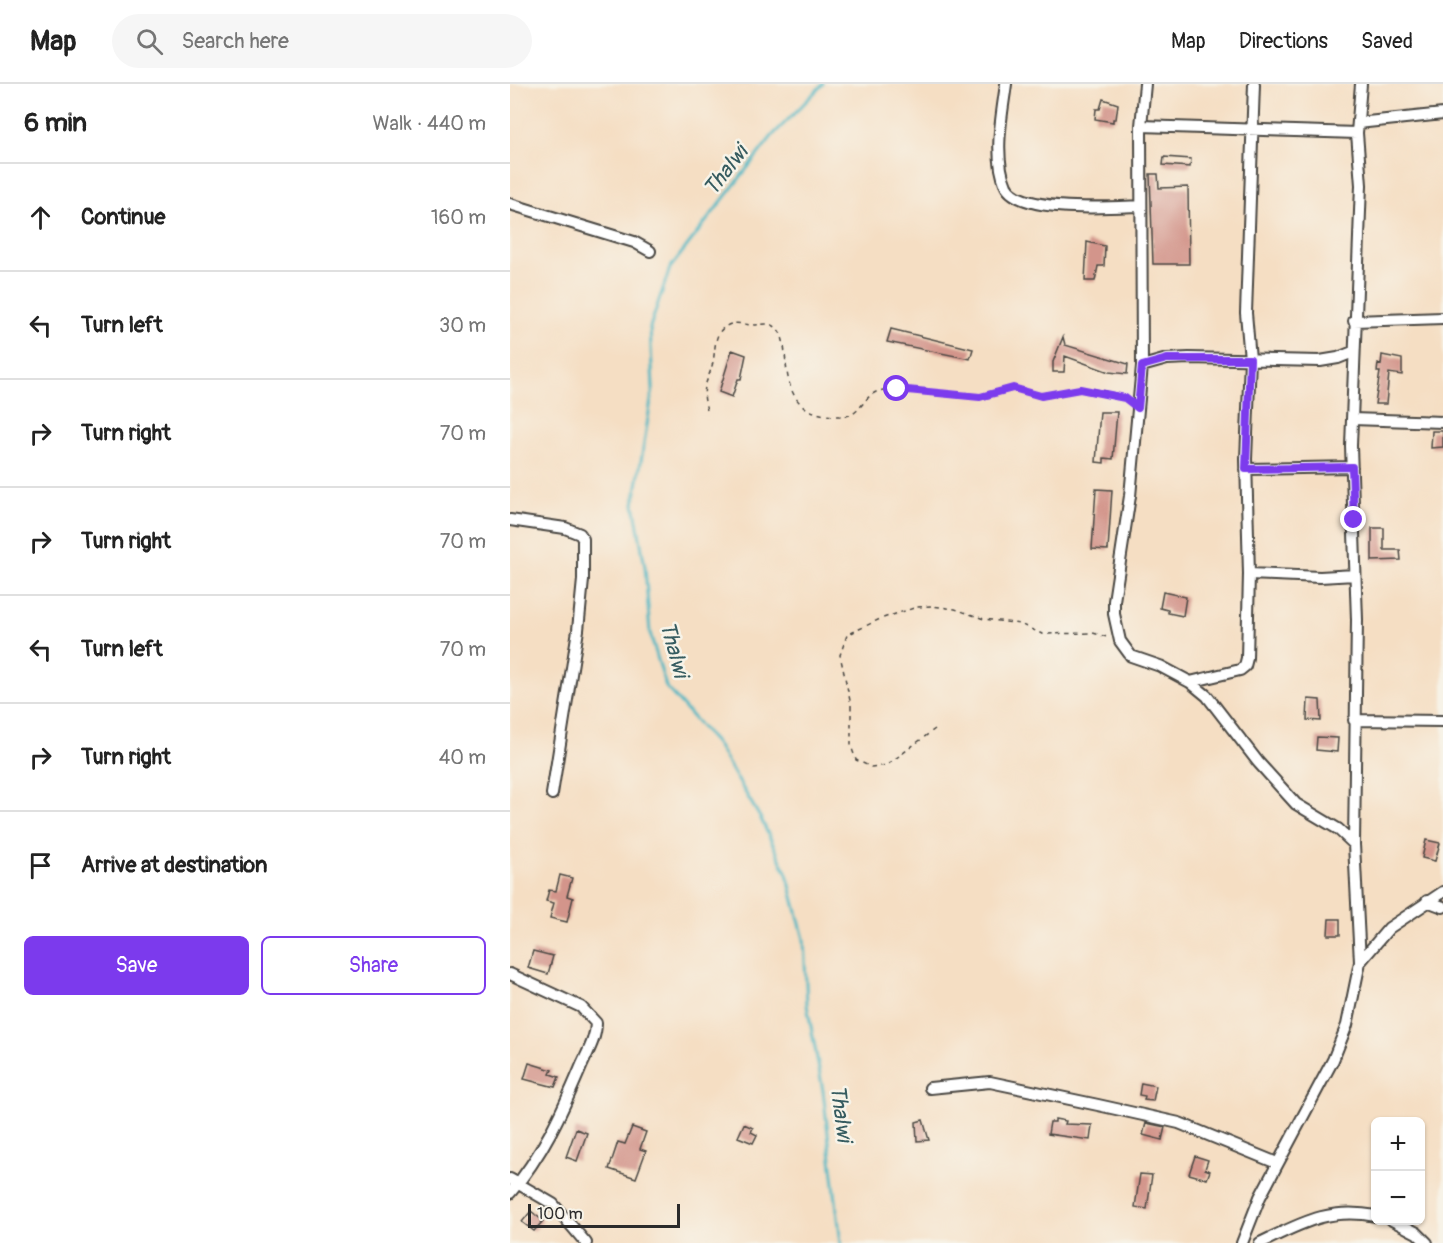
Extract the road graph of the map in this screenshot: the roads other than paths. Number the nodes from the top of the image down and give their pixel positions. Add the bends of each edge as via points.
1 (1006, 84) edge
2 (1144, 84) edge
3 (1254, 84) edge
4 (1361, 84) edge
5 (1443, 114) edge
6 (1141, 126) junction
7 (1357, 128) junction
8 (1254, 131) junction
9 (510, 204) edge
10 (1140, 206) junction
11 (650, 251) dead end
12 (1443, 318) edge
13 (1354, 321) junction
14 (1353, 352) junction
15 (1250, 359) junction
16 (1142, 366) junction
17 (1352, 419) junction
18 (1443, 422) edge
19 (1352, 467) junction
20 (1246, 469) junction
21 (510, 520) edge
22 (1250, 574) junction
23 (1355, 575) junction
24 (1190, 682) junction
25 (1354, 720) junction
26 (1443, 721) edge
27 (552, 794) dead end
28 (1354, 844) junction
29 (1443, 892) edge
30 (1427, 901) junction
31 (1443, 907) edge
32 (1360, 962) junction
33 (510, 974) edge
34 (930, 1088) dead end
35 (1277, 1163) junction
36 (514, 1181) edge
37 (510, 1193) edge
38 (1371, 1215) edge
39 (1400, 1225) edge
40 (586, 1243) edge
41 (1242, 1243) edge
42 (1260, 1243) edge
43 (1427, 1243) edge

1 - 10 street via 1000,150 1002,171 1012,193 1039,204
2 - 6 street
3 - 8 street
4 - 7 street
5 - 7 street
6 - 8 street
6 - 10 street
7 - 8 street
7 - 13 street via 1361,185
8 - 15 street via 1246,313
9 - 11 street via 634,242
10 - 16 street
12 - 13 street
13 - 14 street
14 - 15 street via 1329,360
14 - 17 street
15 - 16 street via 1167,359
15 - 20 street
16 - 24 street via 1114,614 1120,641 1131,657 1160,666
17 - 18 street
17 - 19 street
19 - 20 street
19 - 23 street
20 - 22 street
21 - 27 street via 565,528 583,539 578,630
22 - 23 street
22 - 24 street via 1245,666
23 - 25 street
24 - 28 street via 1207,696 1296,804 1338,829
25 - 26 street
25 - 28 street
28 - 32 street
29 - 30 street
30 - 31 street
30 - 32 street via 1389,928
32 - 35 street via 1347,1025 1333,1060
33 - 36 street via 581,1007 596,1023 594,1038 563,1111 529,1170
34 - 35 street via 990,1082 1076,1100 1179,1123
35 - 41 street
36 - 37 street
36 - 40 street via 553,1204
38 - 42 street via 1323,1215
39 - 43 street

